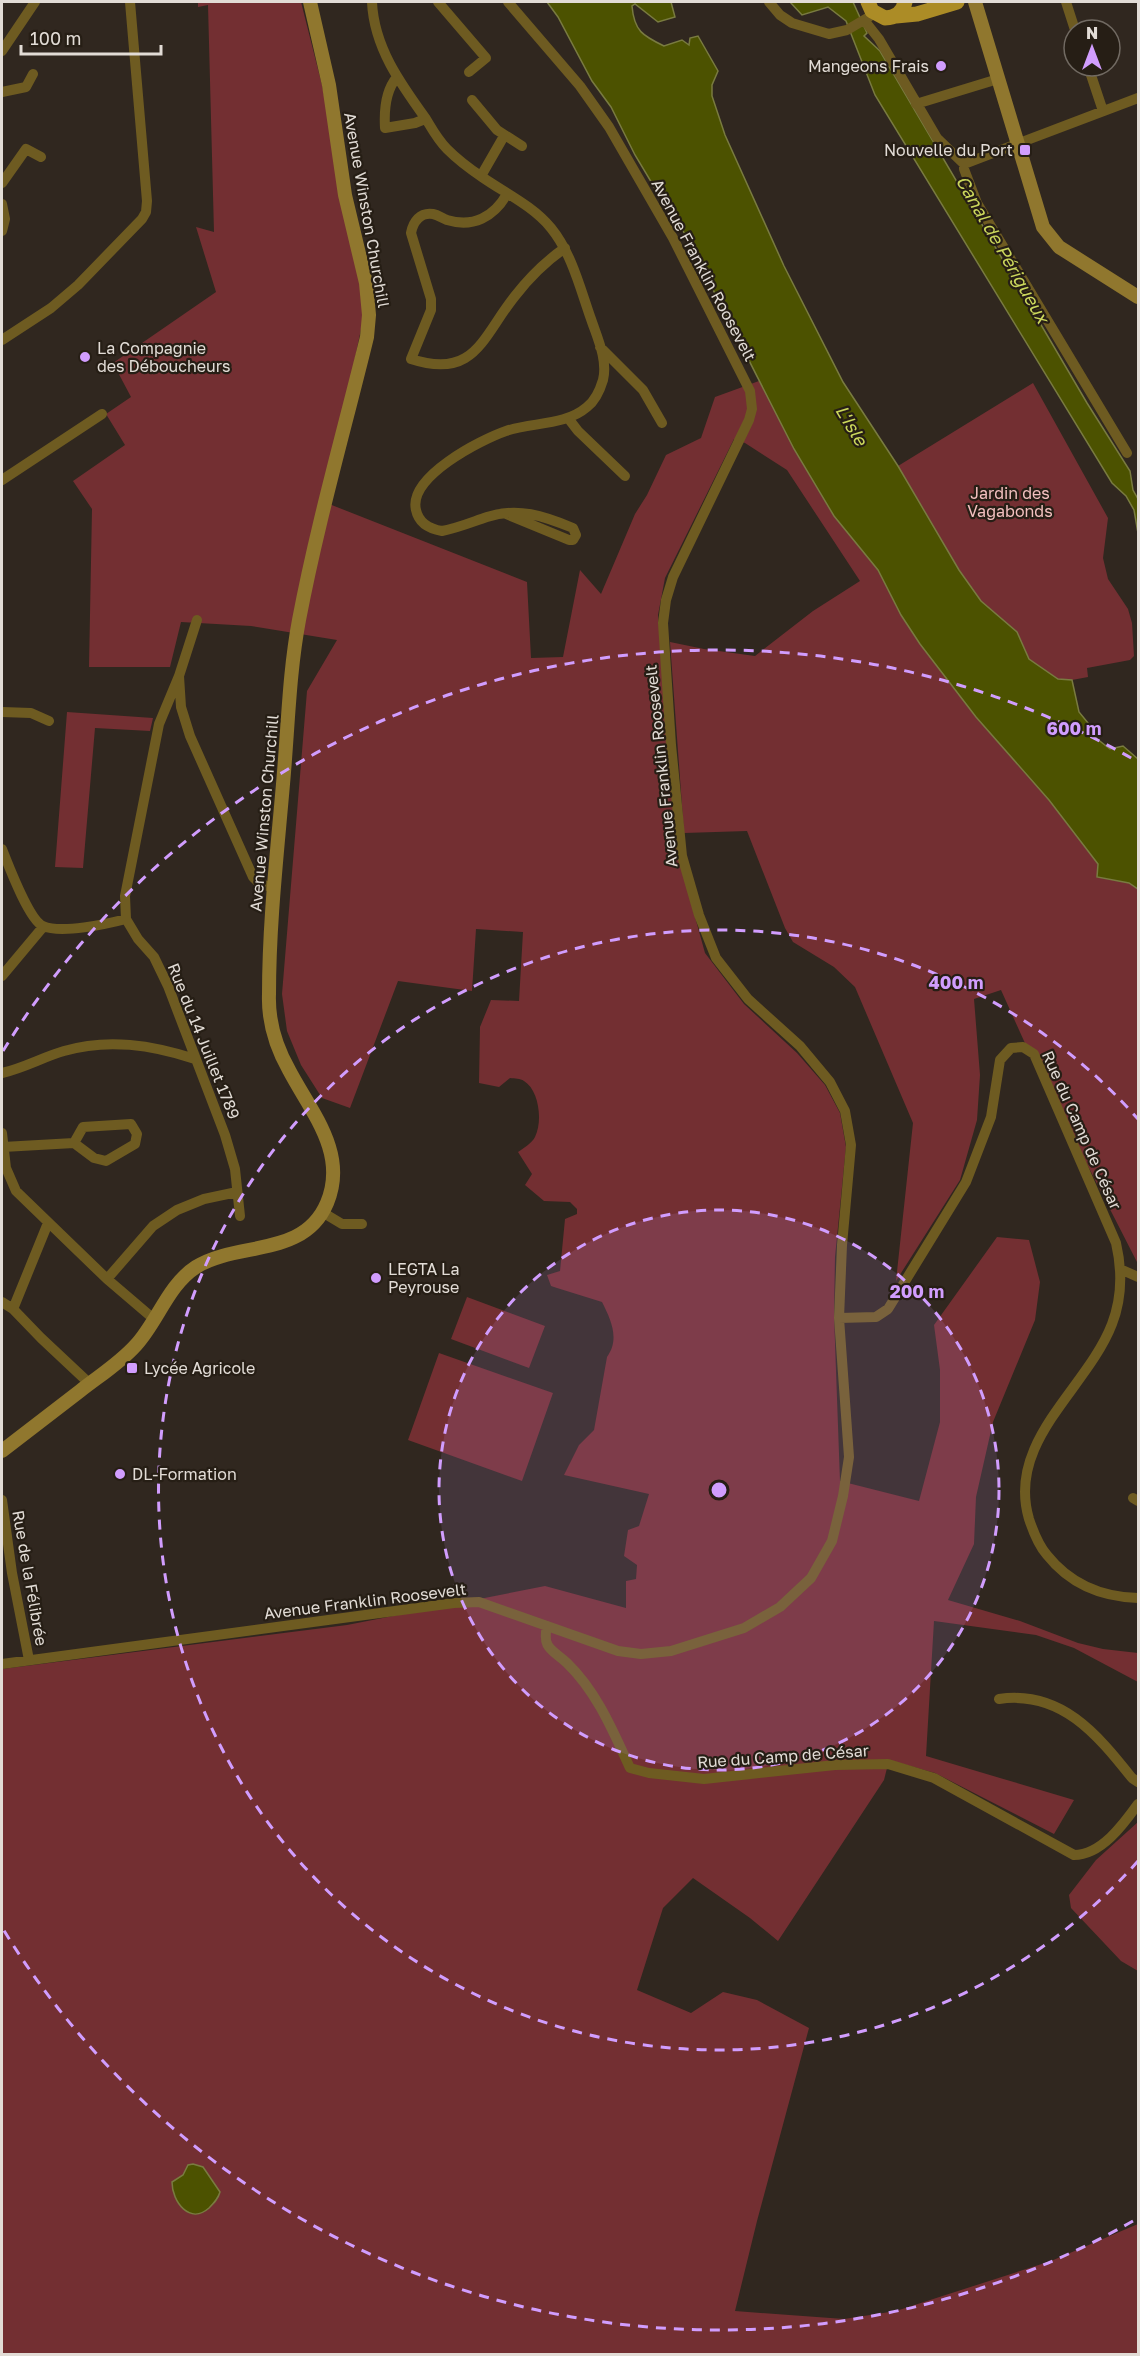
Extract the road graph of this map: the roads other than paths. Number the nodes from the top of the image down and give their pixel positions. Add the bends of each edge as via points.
1 (34, 2) edge
2 (130, 2) edge
3 (310, 2) edge
4 (372, 2) edge
5 (438, 2) edge
6 (508, 2) edge
7 (769, 2) edge
8 (905, 2) edge
9 (919, 2) edge
10 (975, 2) edge
11 (1066, 2) edge
12 (948, 3) edge
13 (866, 14) edge
14 (896, 16) junction
15 (1071, 18) edge
16 (981, 22) junction
17 (2, 51) edge
18 (469, 72) dead end
19 (33, 75) dead end
20 (397, 77) junction
21 (1092, 78) edge
22 (998, 79) junction
23 (2, 92) edge
24 (1138, 98) edge
25 (472, 100) dead end
26 (916, 104) junction
27 (1103, 111) junction
28 (425, 118) junction
29 (504, 136) junction
30 (1017, 145) junction
31 (522, 146) dead end
32 (41, 157) dead end
33 (964, 164) junction
34 (481, 176) junction
35 (2, 183) edge
36 (507, 194) junction
37 (2, 204) edge
38 (2, 231) edge
39 (565, 248) junction
40 (1138, 297) edge
41 (2, 340) edge
42 (600, 346) junction
43 (102, 414) dead end
44 (568, 418) junction
45 (662, 423) dead end
46 (1127, 453) dead end
47 (625, 476) dead end
48 (2, 480) edge
49 (506, 513) junction
50 (197, 620) dead end
51 (179, 676) junction
52 (2, 712) edge
53 (49, 721) dead end
54 (2, 849) edge
55 (275, 888) junction
56 (126, 919) junction
57 (43, 927) junction
58 (2, 976) edge
59 (195, 1059) junction
60 (2, 1073) edge
61 (2, 1133) edge
62 (74, 1143) junction
63 (3, 1148) junction
64 (237, 1192) junction
65 (322, 1212) junction
66 (240, 1216) dead end
67 (48, 1223) junction
68 (362, 1224) dead end
69 (1120, 1269) junction
70 (1138, 1277) edge
71 (107, 1280) junction
72 (2, 1302) edge
73 (13, 1309) junction
74 (839, 1318) junction
75 (155, 1320) junction
76 (90, 1384) junction
77 (2, 1451) edge
78 (2, 1500) edge
79 (1138, 1598) edge
80 (547, 1626) junction
81 (29, 1660) junction
82 (2, 1664) edge
83 (999, 1699) dead end
84 (1138, 1782) edge
85 (1138, 1804) edge

1 - 17 street
2 - 41 street via 146,212 78,285 51,309
3 - 55 main road, Avenue Winston Churchill via 329,85 345,195 366,283 369,315 299,621
4 - 20 street via 380,44
5 - 18 street via 486,58
6 - 74 street, Avenue Franklin Roosevelt via 580,86 609,127 674,238 750,391 749,420 673,577 666,600 663,623 672,756 682,856 716,958 748,999 800,1046 830,1082 845,1111 851,1145
7 - 13 street via 792,22 829,34 847,30
8 - 14 main road
9 - 12 main road
10 - 16 main road
11 - 15 street
12 - 14 main road via 917,14
12 - 16 main road via 963,7
13 - 14 main road
13 - 26 street
16 - 22 main road
19 - 23 street via 26,87
20 - 28 street
20 - 28 street via 386,103 385,128
21 - 27 street
22 - 26 street
22 - 30 main road
24 - 27 street
25 - 29 street
26 - 33 street via 937,138
27 - 30 street
28 - 34 street via 446,148
29 - 31 street
29 - 34 street
30 - 33 street
30 - 40 main road via 1048,236
32 - 35 street via 26,149
33 - 46 street via 977,203
34 - 36 street
36 - 39 street via 550,227
36 - 39 street via 481,220 468,223 432,214 413,223 411,233 431,299 427,322 411,359 441,365 466,358 513,298
37 - 38 street
39 - 42 street
42 - 44 street via 604,367 601,387 587,408
42 - 45 street via 643,390
43 - 48 street
44 - 47 street
44 - 49 street via 506,431 459,454 421,488 416,501 419,518 426,527 442,531
49 - 49 street via 568,540 576,535 573,528 546,517
50 - 51 street
51 - 55 street via 180,707 190,735 253,877 260,884
51 - 56 street via 159,724 125,896
52 - 53 street via 31,713
54 - 57 street via 26,904
55 - 65 main road, Avenue Winston Churchill via 269,980 271,1020 287,1068 329,1144 332,1186
56 - 57 street via 65,929
56 - 59 street, Rue du 14 Juillet 1789 via 154,957
57 - 58 street
59 - 60 street via 146,1046 113,1044 66,1050
59 - 64 street, Rue du 14 Juillet 1789 via 233,1156
61 - 63 street
62 - 62 street via 105,1161 135,1144 137,1134 131,1124 83,1127
62 - 63 street
63 - 67 street via 16,1191
64 - 66 street, Rue du 14 Juillet 1789
64 - 71 street via 204,1199 153,1226
65 - 68 street via 342,1224
65 - 75 main road, Avenue Winston Churchill via 308,1230 287,1242 199,1265 176,1285
67 - 71 street
67 - 73 street
69 - 70 street
69 - 74 street, Rue du Camp de César via 1116,1243 1034,1054 1023,1047 1011,1048 1000,1060 991,1117 966,1182 888,1309 876,1317
69 - 79 street, Rue du Camp de César via 1118,1300 1109,1330 1038,1438 1024,1490 1032,1529 1058,1569 1100,1593
71 - 75 street
72 - 73 street
73 - 76 street
74 - 80 street, Avenue Franklin Roosevelt via 849,1457 832,1541 811,1578 780,1607 744,1628 671,1651 618,1651
75 - 76 main road, Avenue Winston Churchill via 123,1358
76 - 77 main road, Avenue Winston Churchill
78 - 81 street, Rue de la Félibrée
80 - 81 street, Avenue Franklin Roosevelt via 479,1602 454,1603
80 - 85 street, Rue du Camp de César via 547,1647 568,1664 599,1702 630,1768 704,1779 835,1765 888,1764 934,1778 1074,1854 1084,1855 1096,1851
81 - 82 street, Avenue Franklin Roosevelt
83 - 84 street via 1029,1697 1073,1716 1093,1732

